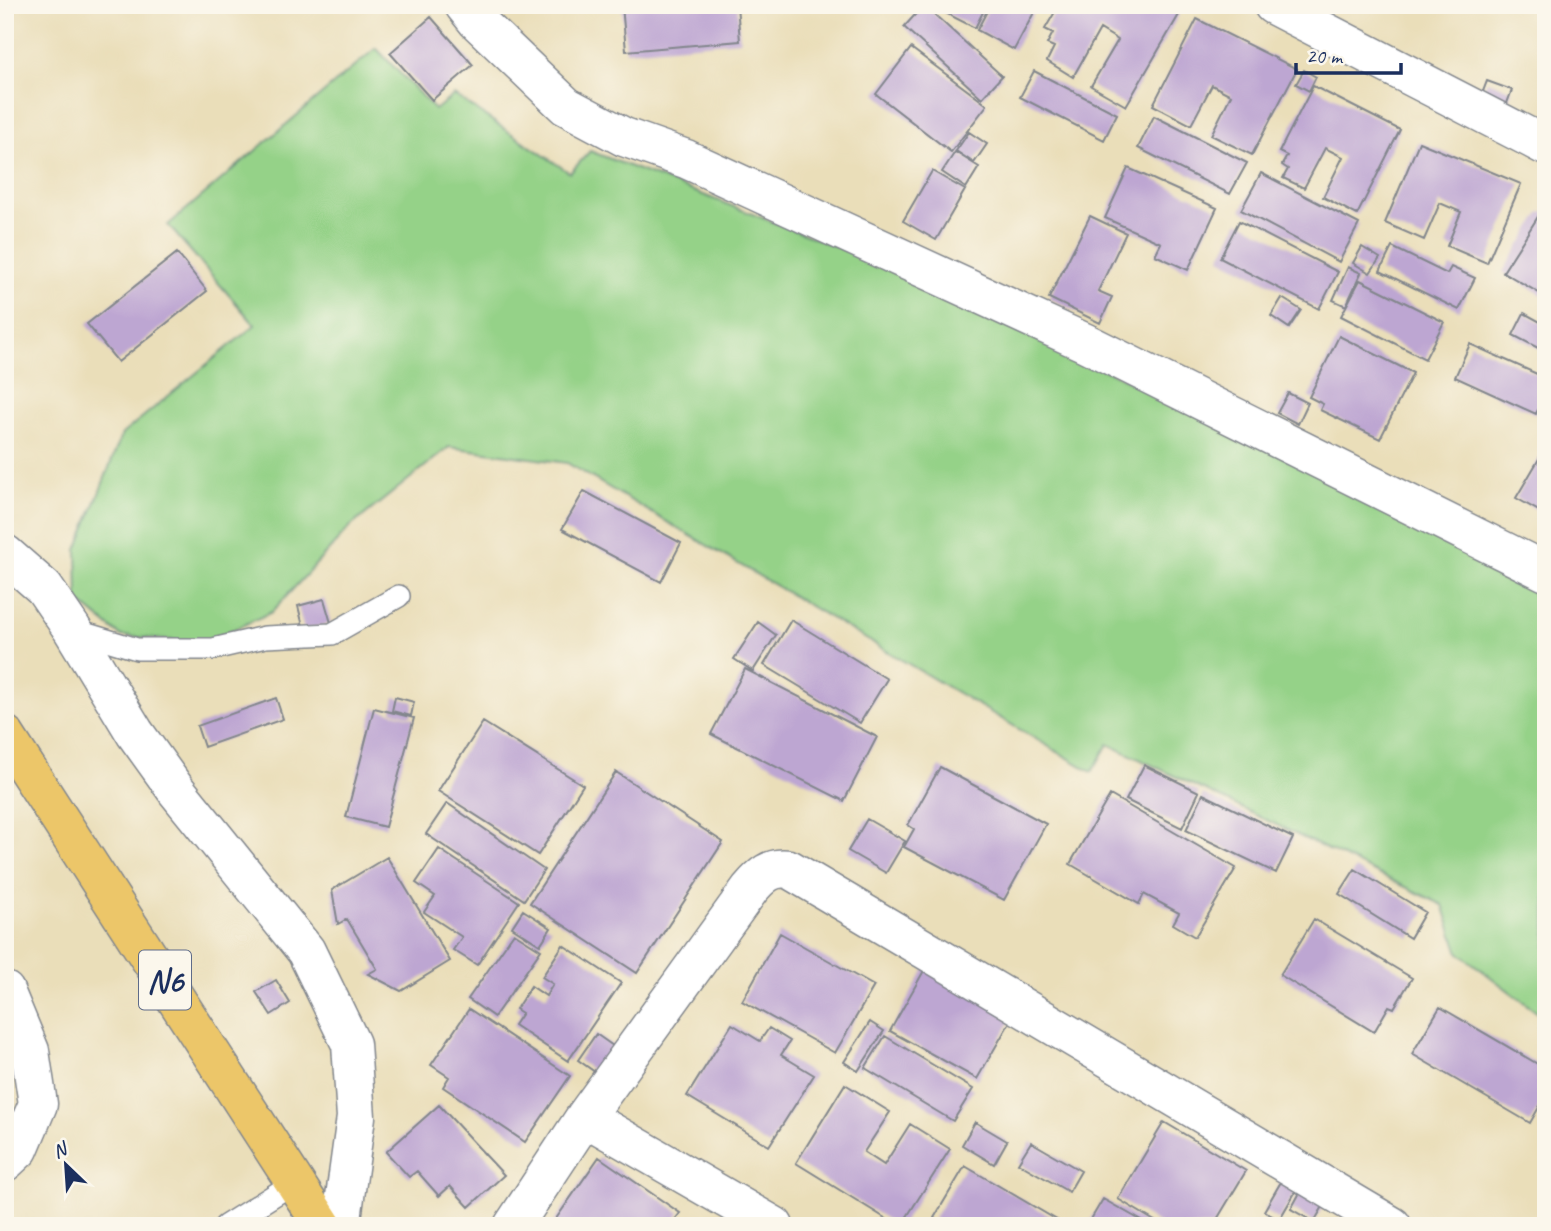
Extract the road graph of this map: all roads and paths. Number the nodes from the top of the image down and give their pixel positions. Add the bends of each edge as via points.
1 (464, 5) edge
2 (1273, 5) edge
3 (1546, 146) edge
4 (5, 554) edge
5 (1546, 572) edge
6 (399, 596) dead end
7 (72, 629) junction
8 (5, 735) edge
9 (5, 991) edge
10 (586, 1117) junction
11 (5, 1162) edge
12 (295, 1182) junction
13 (225, 1226) edge
14 (323, 1226) edge
15 (341, 1226) edge
16 (513, 1226) edge
17 (774, 1226) edge
18 (1392, 1226) edge

1 - 5 street via 566,106 624,137 687,159 1086,343
2 - 3 street
4 - 7 street via 44,588
6 - 7 lane via 332,634 265,637 213,649 137,649
7 - 15 street via 135,733 306,951 351,1044 356,1117
8 - 12 highway, N6
9 - 11 street via 30,1051 38,1104 19,1149
10 - 16 street
10 - 17 street
10 - 18 street via 750,889 779,867
12 - 13 lane
12 - 14 highway, N6

